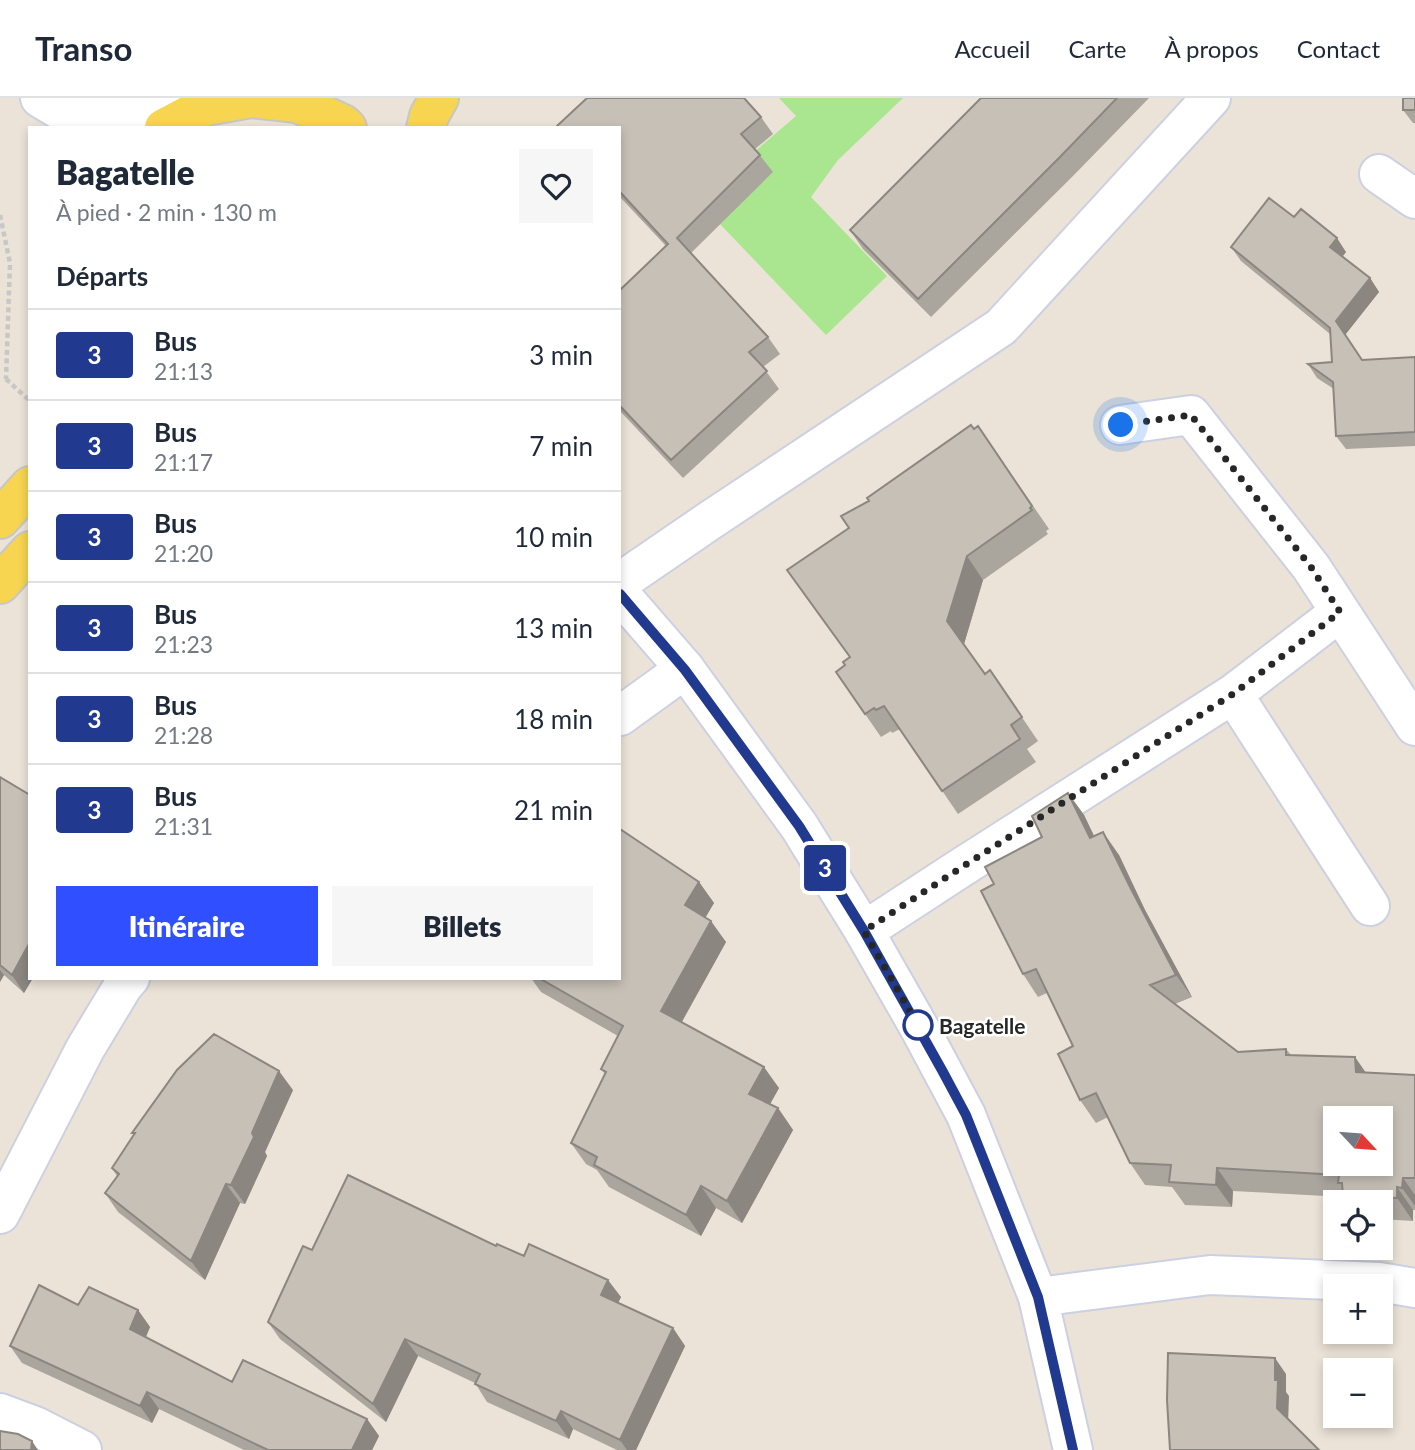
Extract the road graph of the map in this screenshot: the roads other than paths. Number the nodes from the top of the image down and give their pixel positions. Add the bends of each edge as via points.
1 (439, 98) edge
2 (1211, 98) edge
3 (307, 101) edge
4 (206, 106) junction
5 (58, 113) edge
6 (168, 126) edge
7 (345, 126) edge
8 (426, 126) edge
9 (1380, 174) dead end
10 (1415, 199) edge
11 (1121, 425) dead end
12 (28, 488) edge
13 (0, 519) edge
14 (28, 553) edge
15 (621, 581) edge
16 (0, 584) edge
17 (621, 595) edge
18 (1340, 612) junction
19 (685, 670) junction
20 (1233, 694) junction
21 (621, 715) edge
22 (1415, 726) edge
23 (1370, 906) dead end
24 (864, 931) junction
25 (128, 980) edge
26 (0, 1214) edge
27 (1415, 1288) edge
28 (1038, 1297) junction
29 (0, 1413) edge
30 (82, 1450) edge
31 (1073, 1450) edge

1 - 8 main road
2 - 15 street via 1002,327
3 - 4 main road via 251,98
3 - 7 main road
4 - 5 street
4 - 6 main road
9 - 10 street
11 - 18 street via 1191,415 1311,567
12 - 13 main road
14 - 16 main road
17 - 19 street
18 - 20 street
18 - 22 street
19 - 21 street
19 - 24 street via 799,826
20 - 23 street
20 - 24 street
24 - 28 street via 966,1115
25 - 26 street via 85,1049
27 - 28 street via 1378,1282 1209,1275
28 - 31 street
29 - 30 street

